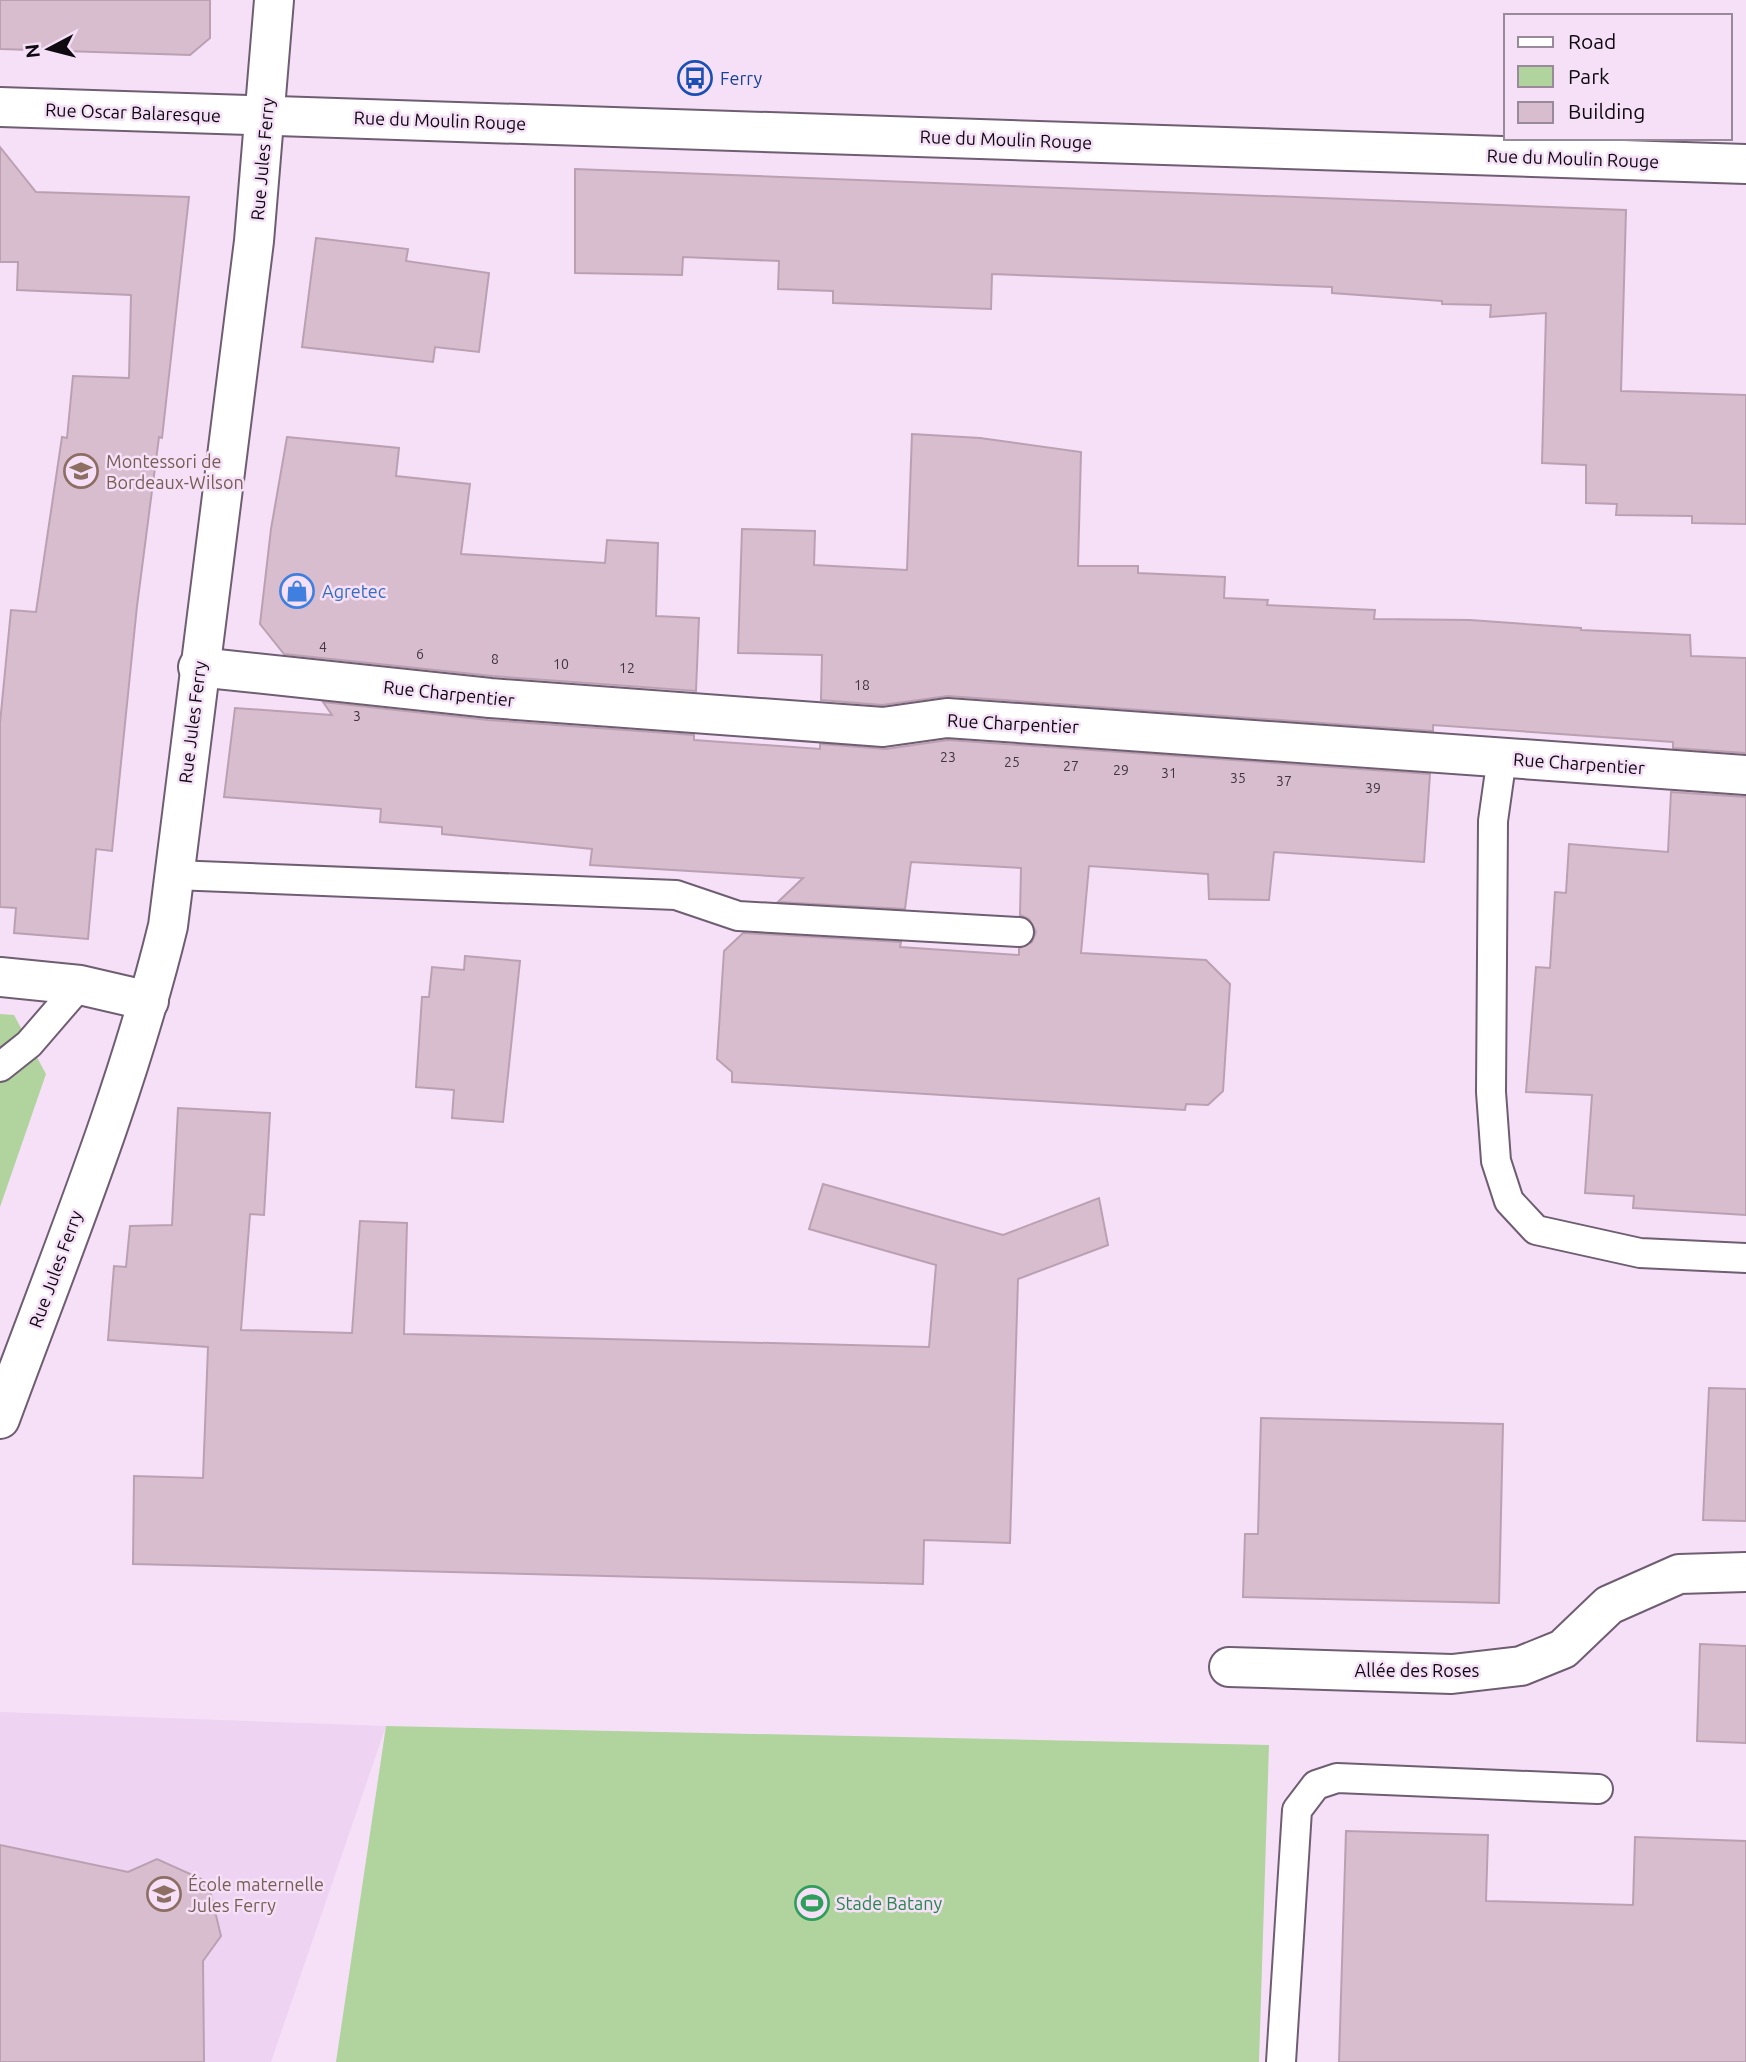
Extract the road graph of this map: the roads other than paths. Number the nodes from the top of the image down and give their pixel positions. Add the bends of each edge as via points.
1 (274, 0) edge
2 (0, 107) edge
3 (267, 115) junction
4 (1746, 164) edge
5 (198, 667) junction
6 (1502, 757) junction
7 (1746, 775) edge
8 (174, 875) junction
9 (1019, 932) dead end
10 (0, 977) edge
11 (80, 985) junction
12 (149, 1001) junction
13 (0, 1067) edge
14 (1746, 1258) edge
15 (0, 1419) edge
16 (1746, 1572) edge
17 (1228, 1667) dead end
18 (1598, 1789) dead end
19 (1281, 2062) edge

1 - 3 street, Rue Jules Ferry
2 - 3 street, Rue Oscar Balaresque
3 - 4 street, Rue du Moulin Rouge
3 - 5 street, Rue Jules Ferry
5 - 6 street, Rue Charpentier via 490,698 884,727 947,718
5 - 8 street, Rue Jules Ferry
6 - 7 street, Rue Charpentier
6 - 14 lane via 1493,821 1491,1092 1496,1161 1509,1202 1536,1230 1640,1253
8 - 9 lane via 676,895 738,916
8 - 12 street, Rue Jules Ferry via 168,926
10 - 11 street
11 - 12 street
11 - 13 lane via 29,1044
12 - 15 street, Rue Jules Ferry via 121,1090
16 - 17 street, Allée des Roses via 1679,1574 1609,1605 1563,1648 1521,1666 1452,1674
18 - 19 lane via 1337,1778 1317,1785 1297,1810

